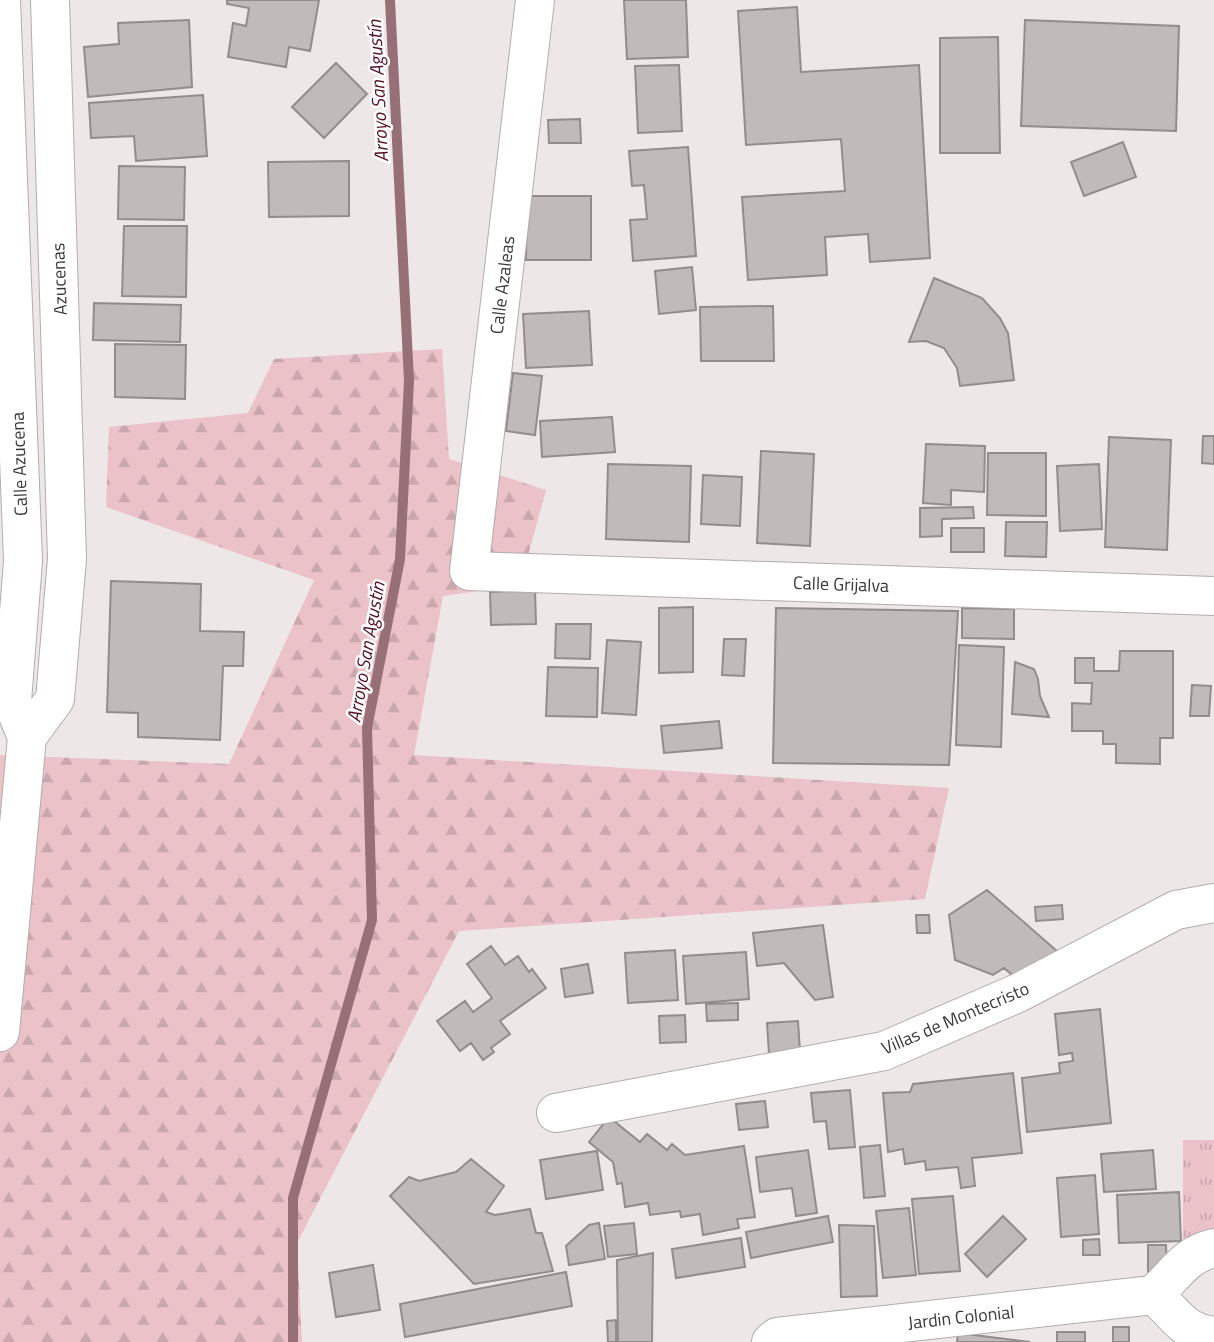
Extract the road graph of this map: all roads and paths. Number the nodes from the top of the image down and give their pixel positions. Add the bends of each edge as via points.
1 (1, 0) edge
2 (50, 0) edge
3 (535, 0) edge
4 (67, 559) junction
5 (12, 561) edge
6 (469, 571) joint
7 (1214, 596) edge
8 (27, 737) junction
9 (1214, 903) edge
10 (4, 940) edge
11 (0, 1032) edge
12 (556, 1113) dead end
13 (1214, 1248) edge
14 (1153, 1295) junction
15 (1214, 1336) edge
16 (772, 1342) edge

1 - 5 street, Calle Azucena
2 - 4 street, Azucenas
3 - 6 street, Calle Azaleas
4 - 5 street
4 - 8 street via 55,699
5 - 8 street, Calle Azucena via 12,701
6 - 7 street, Calle Grijalva
8 - 10 street
9 - 12 street, Villas de Montecristo via 1176,910 1018,993 884,1051
10 - 11 street
13 - 14 street via 1185,1260
14 - 15 street via 1182,1324
14 - 16 street, Jardin Colonial

